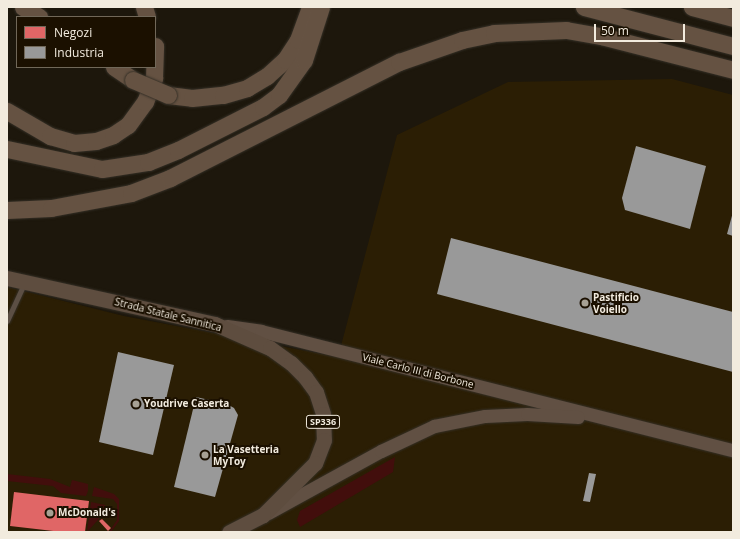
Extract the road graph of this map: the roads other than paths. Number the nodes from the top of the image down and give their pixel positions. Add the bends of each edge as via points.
1 (23, 7) edge
2 (310, 7) edge
3 (321, 7) edge
4 (584, 7) edge
5 (692, 7) edge
6 (37, 16) edge
7 (733, 18) edge
8 (733, 46) edge
9 (115, 68) edge
10 (154, 68) edge
11 (733, 70) edge
12 (7, 111) edge
13 (7, 149) edge
14 (7, 210) edge
15 (7, 278) edge
16 (25, 282) junction
17 (7, 321) edge
18 (215, 324) junction
19 (620, 422) junction
20 (733, 450) edge
21 (263, 515) junction
22 (229, 532) edge

1 - 6 highway
2 - 9 highway, bridge via 295,45 285,60 267,76 247,88 223,95 192,98 168,95 133,80
3 - 13 highway via 304,60 279,95 263,107 178,150 148,162 102,169
4 - 8 highway
5 - 7 highway
10 - 12 highway via 154,78 145,102 128,125 96,141 74,143 50,136
11 - 14 highway via 601,36 566,30 494,33 454,42 399,62 177,174 131,193 51,208
15 - 16 main road, Strada Statale Sannitica / SP336
16 - 17 lane
16 - 18 main road, Strada Statale Sannitica / SP336
18 - 19 main road, Viale Carlo III di Borbone / SP336 via 261,331
18 - 21 main road, Strada Statale Sannitica / SP336 via 270,348 291,363 316,392 323,414 324,440 315,463
19 - 20 main road, Viale Carlo III di Borbone / SP336
19 - 21 main road, Viale Carlo III di Borbone / SP336 via 527,414 484,416 434,426 381,451
21 - 22 main road, Strada Statale Sannitica / SP336

